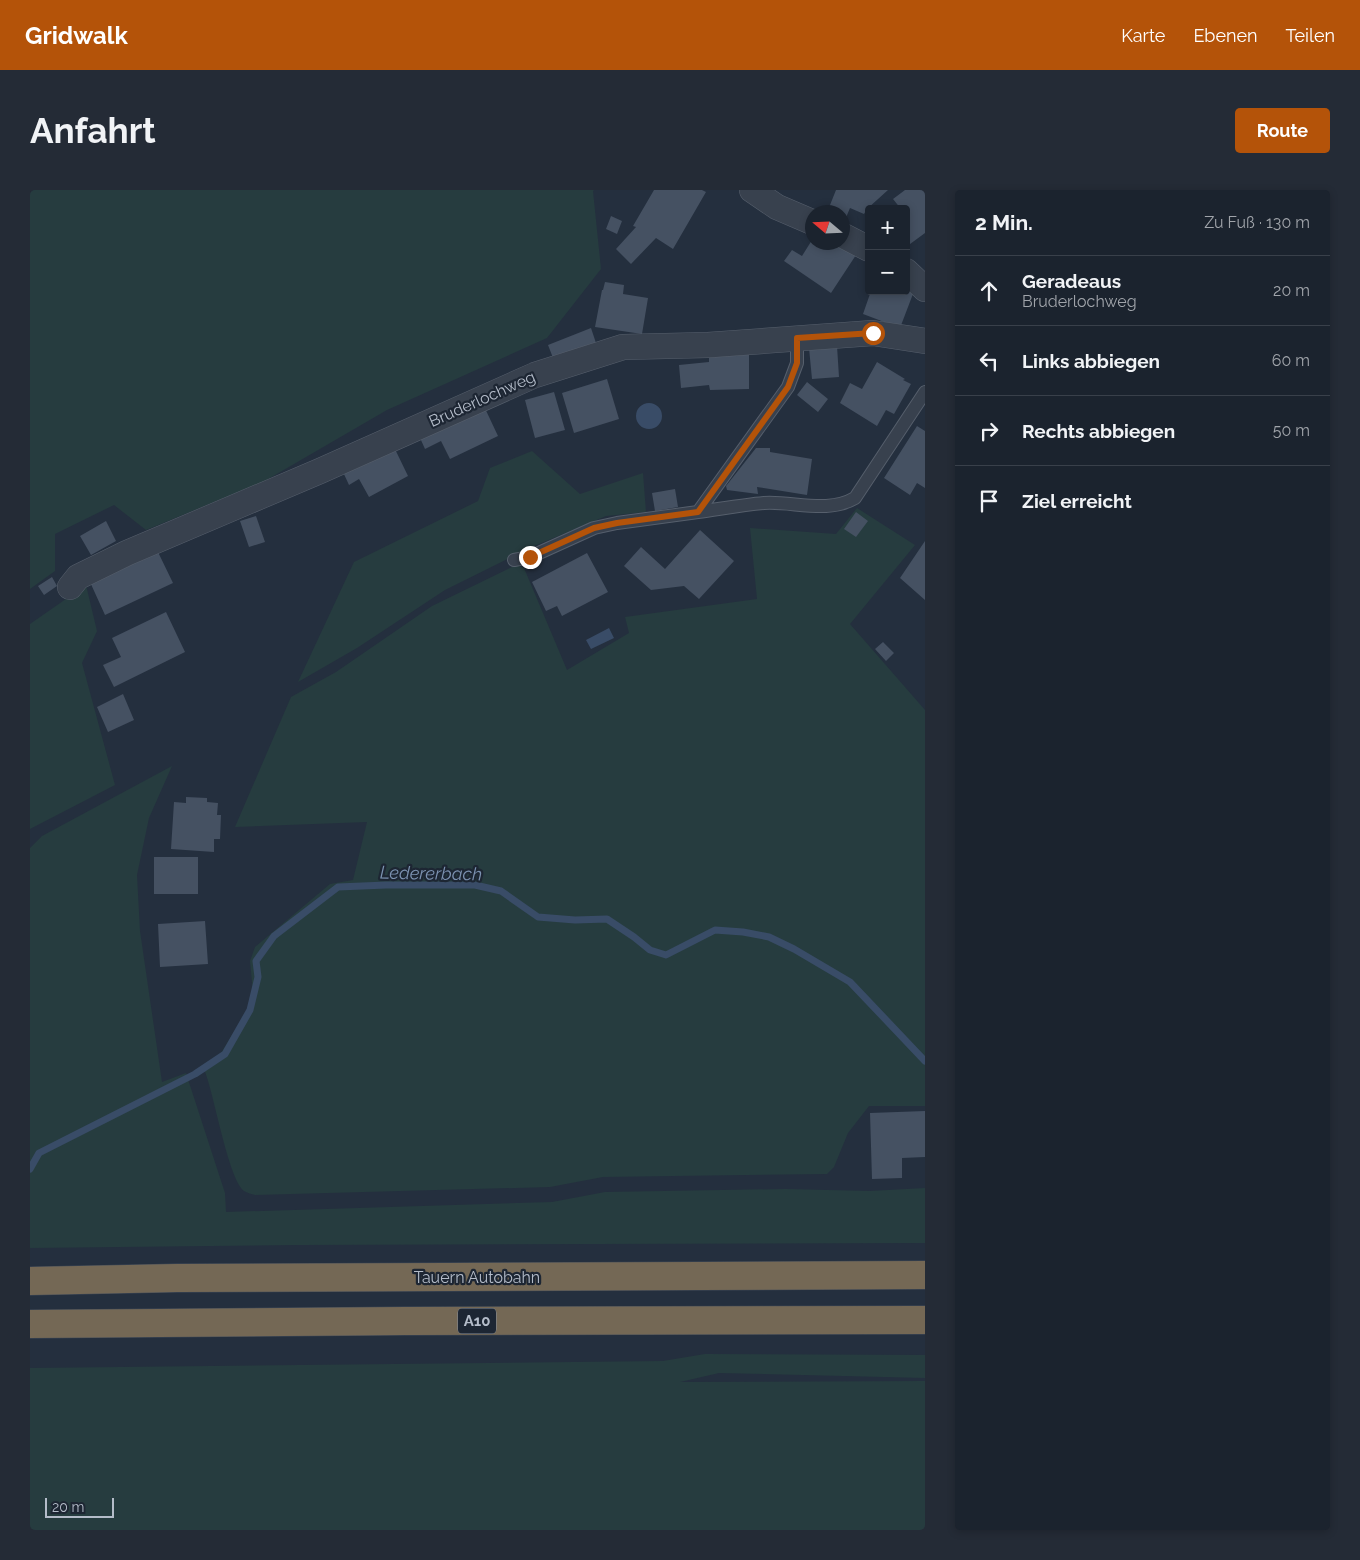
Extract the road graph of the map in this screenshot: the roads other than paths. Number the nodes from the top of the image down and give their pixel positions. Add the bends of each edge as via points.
1 (752, 190) edge
2 (805, 219) edge
3 (850, 239) edge
4 (865, 247) edge
5 (910, 275) edge
6 (925, 289) edge
7 (797, 338) junction
8 (925, 341) edge
9 (925, 392) edge
10 (698, 512) junction
11 (514, 560) dead end
12 (70, 587) dead end
13 (924, 1275) edge
14 (30, 1281) edge
15 (924, 1320) edge
16 (30, 1324) edge

1 - 2 street via 777,207
3 - 4 street
5 - 6 street
7 - 8 street, Bruderlochweg via 873,333
7 - 10 lane via 797,363 788,387
7 - 12 street, Bruderlochweg via 623,347 535,375 127,553 78,577
9 - 10 lane via 855,498 846,503 815,506 765,503
10 - 11 lane via 594,528 530,557
13 - 14 highway, Tauern Autobahn
15 - 16 highway, A10

